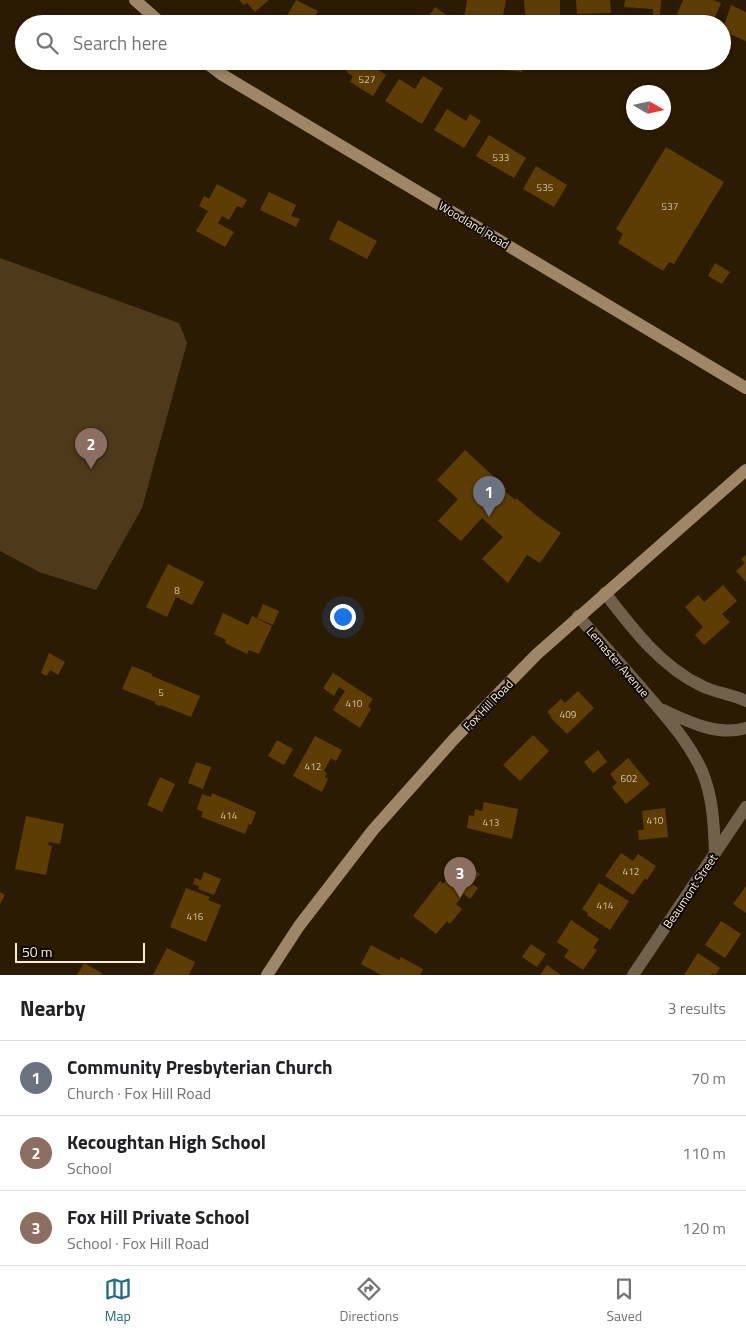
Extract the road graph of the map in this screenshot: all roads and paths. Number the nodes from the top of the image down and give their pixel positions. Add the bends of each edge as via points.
1 (135, 0) edge
2 (152, 15) edge
3 (216, 70) edge
4 (746, 388) edge
5 (746, 470) edge
6 (605, 593) junction
7 (578, 616) junction
8 (746, 701) edge
9 (658, 708) junction
10 (746, 728) edge
11 (746, 807) edge
12 (715, 853) junction
13 (267, 975) edge
14 (633, 975) edge

1 - 2 main road
3 - 4 main road, Woodland Road
5 - 6 main road, Fox Hill Road
6 - 7 main road, Fox Hill Road
6 - 8 street via 633,628 674,669 714,692
7 - 9 street, Lemaster Avenue
7 - 13 main road, Fox Hill Road via 427,768 373,830 308,914
9 - 10 street, Lemaster Avenue via 706,727 724,730
9 - 12 street, Lemaster Avenue via 686,742 702,772 711,805
11 - 12 street, Beaumont Street
12 - 14 street, Beaumont Street

